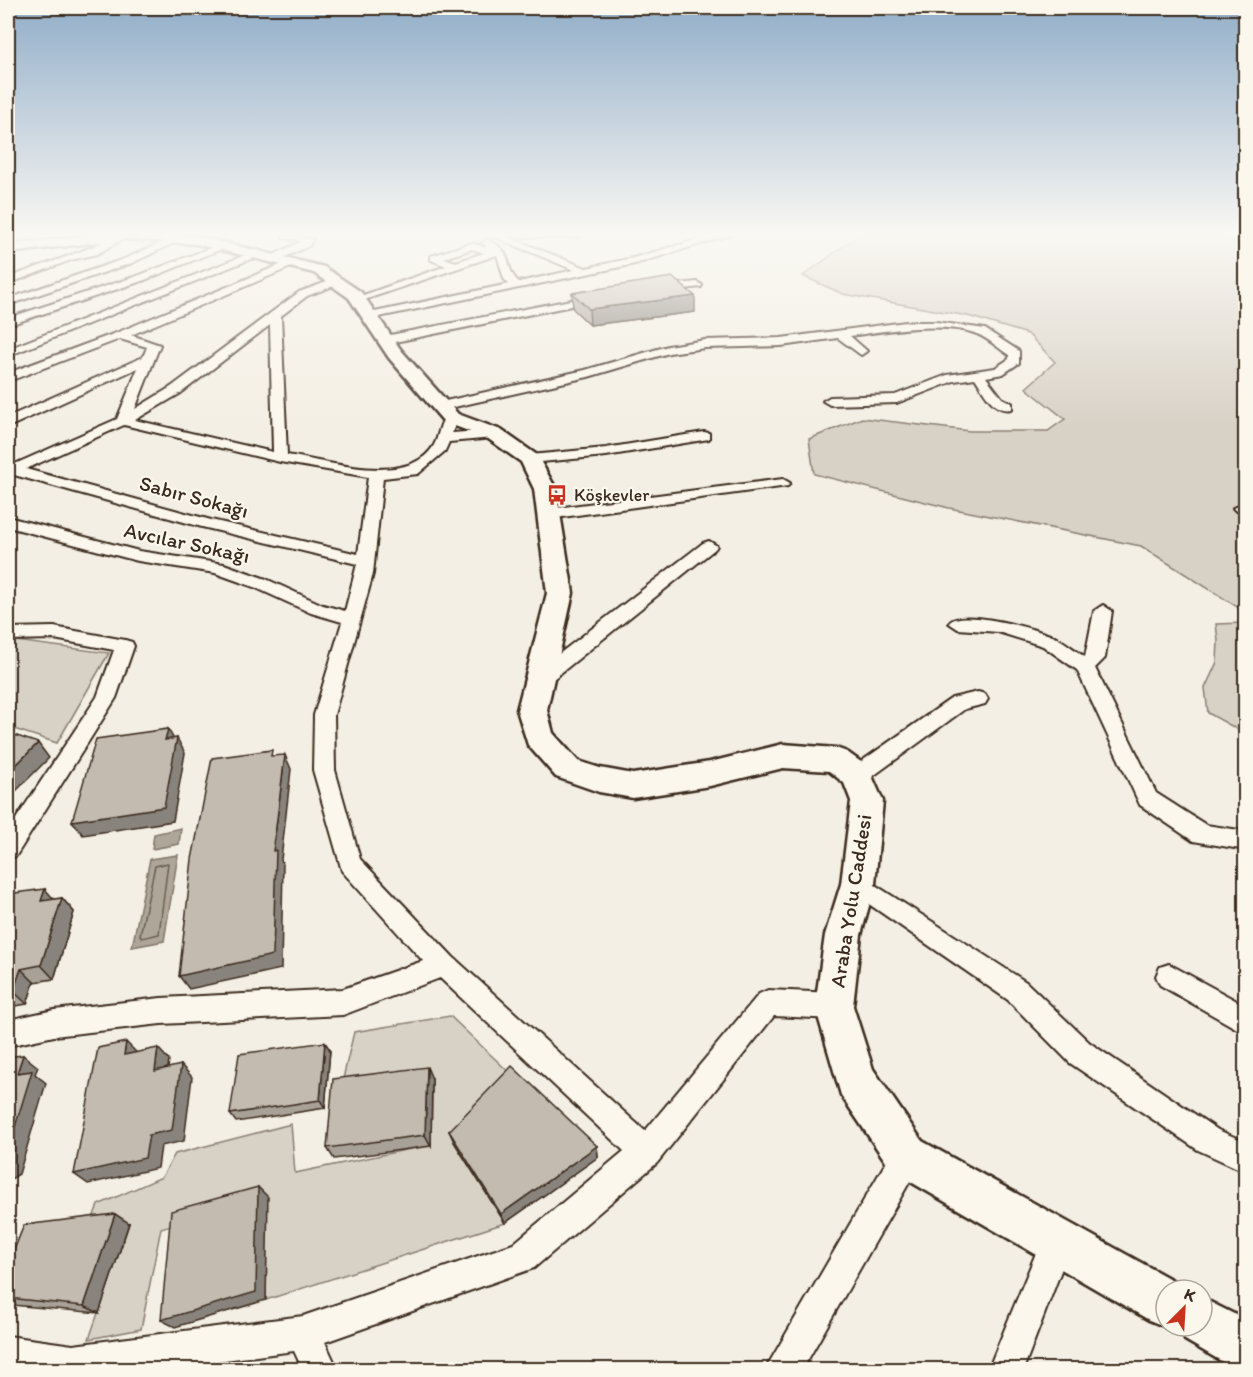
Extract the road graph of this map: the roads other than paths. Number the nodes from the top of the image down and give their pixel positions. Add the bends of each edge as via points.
1 (79, 298) edge
2 (155, 298) edge
3 (190, 298) edge
4 (297, 298) edge
5 (334, 298) edge
6 (357, 298) edge
7 (367, 298) edge
8 (371, 298) edge
9 (375, 298) edge
10 (401, 298) edge
11 (558, 298) edge
12 (596, 298) edge
13 (362, 302) junction
14 (561, 304) junction
15 (275, 314) junction
16 (9, 321) edge
17 (923, 325) junction
18 (839, 333) junction
19 (120, 335) junction
20 (8, 337) edge
21 (922, 341) dead end
22 (37, 342) junction
23 (82, 348) junction
24 (861, 351) dead end
25 (8, 353) edge
26 (147, 360) junction
27 (978, 374) junction
28 (8, 377) edge
29 (830, 401) dead end
30 (1007, 406) dead end
31 (445, 420) junction
32 (123, 421) junction
33 (8, 422) edge
34 (704, 436) dead end
35 (280, 458) junction
36 (530, 459) junction
37 (10, 471) edge
38 (376, 474) junction
39 (783, 483) dead end
40 (548, 514) junction
41 (8, 522) edge
42 (709, 546) dead end
43 (366, 561) junction
44 (1103, 611) dead end
45 (352, 619) junction
46 (958, 623) dead end
47 (8, 634) edge
48 (1085, 666) junction
49 (540, 679) junction
50 (978, 699) dead end
51 (857, 776) junction
52 (1245, 840) edge
53 (8, 849) edge
54 (858, 884) junction
55 (444, 965) junction
56 (1169, 975) dead end
57 (834, 1006) junction
58 (1245, 1021) edge
59 (8, 1033) edge
60 (646, 1152) junction
61 (907, 1156) junction
62 (1245, 1157) edge
63 (1056, 1242) junction
64 (1154, 1296) edge
65 (1214, 1330) edge
66 (303, 1333) junction
67 (1245, 1347) edge
68 (8, 1353) edge
69 (321, 1370) edge
70 (782, 1370) edge
71 (1005, 1370) edge

1 - 16 street
2 - 22 street
3 - 19 street
4 - 15 street
5 - 13 street
6 - 13 street
7 - 13 street
8 - 13 street
9 - 13 street
10 - 13 street
11 - 14 street
12 - 14 street
13 - 14 street
13 - 31 street
15 - 32 street via 176,390
15 - 35 street
17 - 18 street
17 - 21 street
17 - 27 street via 981,331 1015,354 1015,360 999,371
18 - 24 street
18 - 31 street via 780,342 705,344 668,350
19 - 23 street
19 - 26 street via 154,345
20 - 22 street
22 - 23 street
22 - 25 street
23 - 28 street
26 - 32 street
26 - 33 street
27 - 29 street via 951,378 897,399
27 - 30 street via 997,401
31 - 36 street via 494,434
31 - 38 street via 441,448 413,471
32 - 35 street
32 - 37 street
34 - 36 street via 606,452
35 - 38 street
36 - 40 street via 545,489
37 - 43 street, Sabır Sokağı
38 - 43 street
39 - 40 street
40 - 49 street via 560,593
41 - 45 street, Avcılar Sokağı via 138,556 218,568 317,609
42 - 49 street
43 - 45 street
44 - 48 street via 1096,658
45 - 55 street via 324,715 324,770 350,864
46 - 48 street via 999,626 1050,642
47 - 53 street via 54,633 124,646 106,698
48 - 52 street via 1148,799 1201,834
49 - 51 street via 532,710 539,737 567,769 599,780 633,786 710,774 783,756 836,760
50 - 51 street via 959,703
51 - 54 street, Araba Yolu Caddesi via 867,801
54 - 57 street, Araba Yolu Caddesi via 843,935
54 - 62 street via 1017,991 1080,1053 1208,1140
55 - 59 street via 343,1002 161,1011 54,1023
55 - 60 street
56 - 58 street
57 - 60 street via 768,1003
57 - 61 street, Araba Yolu Caddesi via 856,1080
60 - 66 street via 523,1257
61 - 63 street, Araba Yolu Caddesi
61 - 70 street
63 - 64 street, Araba Yolu Caddesi
63 - 71 street
65 - 67 street
66 - 68 street via 73,1362
66 - 69 street

